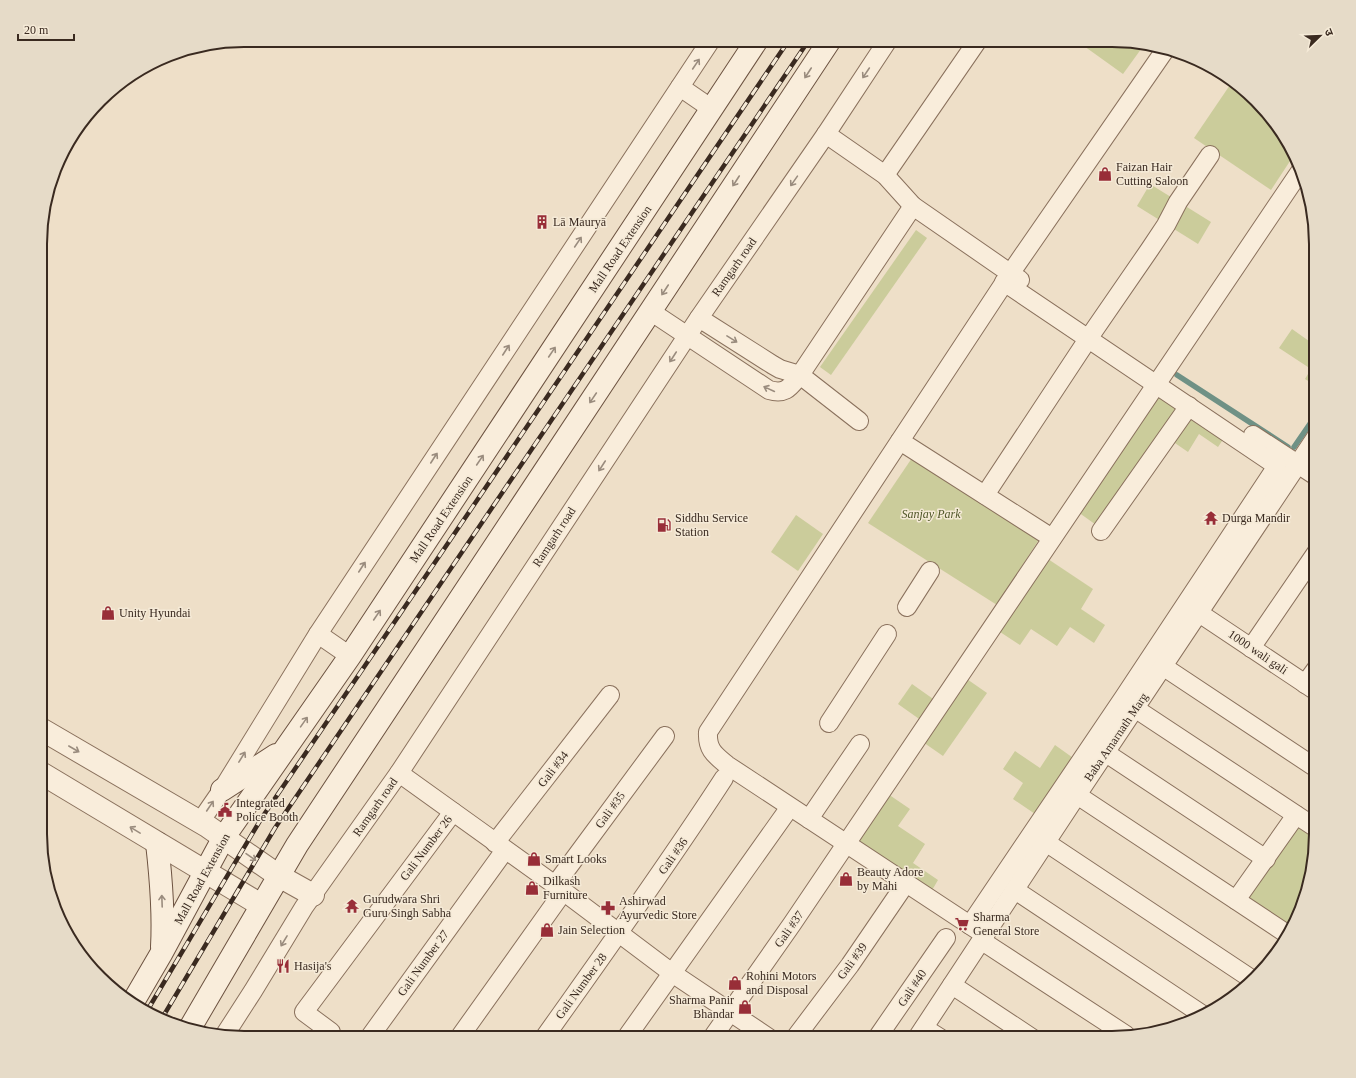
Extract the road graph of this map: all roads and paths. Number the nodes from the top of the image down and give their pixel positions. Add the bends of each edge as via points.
1 (706, 47) edge
2 (752, 47) edge
3 (825, 47) edge
4 (883, 47) edge
5 (973, 47) edge
6 (1162, 54) edge
7 (680, 87) junction
8 (712, 109) junction
9 (826, 134) junction
10 (1210, 156) dead end
11 (885, 175) junction
12 (1297, 176) edge
13 (913, 206) junction
14 (1007, 278) junction
15 (650, 311) junction
16 (699, 318) junction
17 (1091, 334) junction
18 (687, 336) junction
19 (800, 375) junction
20 (1160, 380) junction
21 (1189, 406) junction
22 (859, 422) dead end
23 (900, 441) junction
24 (1309, 448) edge
25 (1298, 464) junction
26 (1309, 471) edge
27 (985, 495) junction
28 (1101, 532) dead end
29 (1052, 538) junction
30 (1236, 542) junction
31 (1309, 563) edge
32 (930, 571) dead end
33 (907, 607) dead end
34 (1199, 613) junction
35 (318, 634) junction
36 (887, 634) dead end
37 (1251, 648) junction
38 (350, 656) junction
39 (1164, 667) junction
40 (1309, 687) edge
41 (610, 695) dead end
42 (1136, 709) junction
43 (828, 723) dead end
44 (47, 733) edge
45 (664, 736) dead end
46 (860, 744) dead end
47 (285, 750) junction
48 (1106, 753) junction
49 (1309, 763) edge
50 (399, 773) junction
51 (47, 777) edge
52 (724, 778) dead end
53 (222, 790) junction
54 (1077, 795) junction
55 (453, 812) junction
56 (785, 814) dead end
57 (1296, 815) junction
58 (809, 820) junction
59 (200, 822) junction
60 (1309, 823) edge
61 (224, 837) junction
62 (157, 843) junction
63 (1047, 843) junction
64 (846, 844) junction
65 (500, 846) junction
66 (1266, 859) junction
67 (205, 871) junction
68 (278, 876) junction
69 (906, 884) junction
70 (559, 889) junction
71 (1015, 890) junction
72 (313, 895) junction
73 (1236, 900) junction
74 (261, 906) junction
75 (970, 925) junction
76 (1284, 932) edge
77 (619, 934) junction
78 (946, 938) dead end
79 (983, 938) junction
80 (162, 954) junction
81 (672, 973) junction
82 (1248, 976) edge
83 (952, 985) junction
84 (135, 999) edge
85 (730, 1012) junction
86 (1198, 1012) edge
87 (192, 1024) edge
88 (228, 1030) edge
89 (330, 1031) edge
90 (374, 1031) edge
91 (464, 1031) edge
92 (549, 1031) edge
93 (631, 1031) edge
94 (717, 1031) edge
95 (758, 1031) edge
96 (800, 1031) edge
97 (883, 1031) edge
98 (922, 1031) edge
99 (1021, 1031) edge
100 (1120, 1031) edge

7 -> 1 street
2 - 8 main road, Mall Road Extension
3 -> 15 main road
4 -> 9 street, Ramgarh road
5 - 11 street
6 - 14 street
7 - 8 street
35 -> 7 street
38 -> 8 main road, Mall Road Extension
9 - 11 street
9 -> 16 street, Ramgarh road
10 - 17 street
11 - 13 street
12 - 20 street, Gali #37
13 - 14 street
13 - 19 street
14 - 17 street
14 - 23 street
15 - 18 street
15 -> 68 main road
16 - 18 street, Ramgarh road
16 -> 19 street via 780,369
17 - 20 street
17 - 27 street
19 -> 18 street via 790,388 784,391 769,390
18 -> 50 street, Ramgarh road
19 - 22 street
20 - 21 street
20 - 25 street
20 - 29 street, Gali #37
21 - 28 street
21 - 30 street via 1277,466
23 - 27 street
23 - 58 street via 708,732 707,742 712,752
24 - 25 street, Baba Amarnath Marg
25 - 26 street
25 - 30 street, Baba Amarnath Marg
27 - 29 street
29 - 64 street, Gali #37
30 - 34 street, Baba Amarnath Marg
30 - 75 street via 1124,697
31 - 37 street
32 - 33 street
34 - 37 street, 1000 wali gali
34 - 39 street, Baba Amarnath Marg
35 - 38 street
53 -> 35 street
36 - 43 street
37 - 40 street, 1000 wali gali
47 -> 38 main road, Mall Road Extension
39 - 42 street, Baba Amarnath Marg
39 - 49 street
41 - 65 street, Gali #34
42 - 48 street, Baba Amarnath Marg
42 - 57 street
44 -> 59 main road
45 - 70 street, Gali #35
46 - 58 street
47 - 53 main road
47 - 61 main road, Mall Road Extension
48 - 54 street, Baba Amarnath Marg
48 - 66 street
50 - 55 street
50 - 72 street, Ramgarh road
62 -> 51 main road
52 - 77 street, Gali #36
59 -> 53 street
54 - 63 street, Baba Amarnath Marg
54 - 73 street
55 - 65 street
55 - 89 street, Gali Number 26 via 304,1012
56 - 81 street
57 - 60 street
57 - 66 street
58 - 64 street
59 - 61 main road
61 - 67 main road, Mall Road Extension
61 -> 68 main road
62 - 67 main road
80 -> 62 main road via 162,884
63 - 71 street, Baba Amarnath Marg
63 - 82 street
64 - 69 street
64 - 85 street, Gali #37
65 - 70 street
65 - 90 street, Gali Number 27
66 - 73 street
67 - 74 main road
67 - 80 main road, Mall Road Extension
68 - 72 main road
68 - 74 main road
69 - 75 street
69 - 96 street, Gali #39
70 - 77 street
70 - 91 street
71 - 79 street, Baba Amarnath Marg
71 - 86 street
72 -> 88 street, Ramgarh road
73 - 76 street
74 - 87 main road
75 - 79 street
77 - 81 street
77 - 92 street, Gali Number 28
78 - 97 street, Gali #40
79 - 83 street, Baba Amarnath Marg
79 - 100 street
80 - 84 main road, Mall Road Extension
81 - 85 street
81 - 93 street
83 - 98 street, Baba Amarnath Marg
83 - 99 street
85 - 94 street
85 - 95 street

